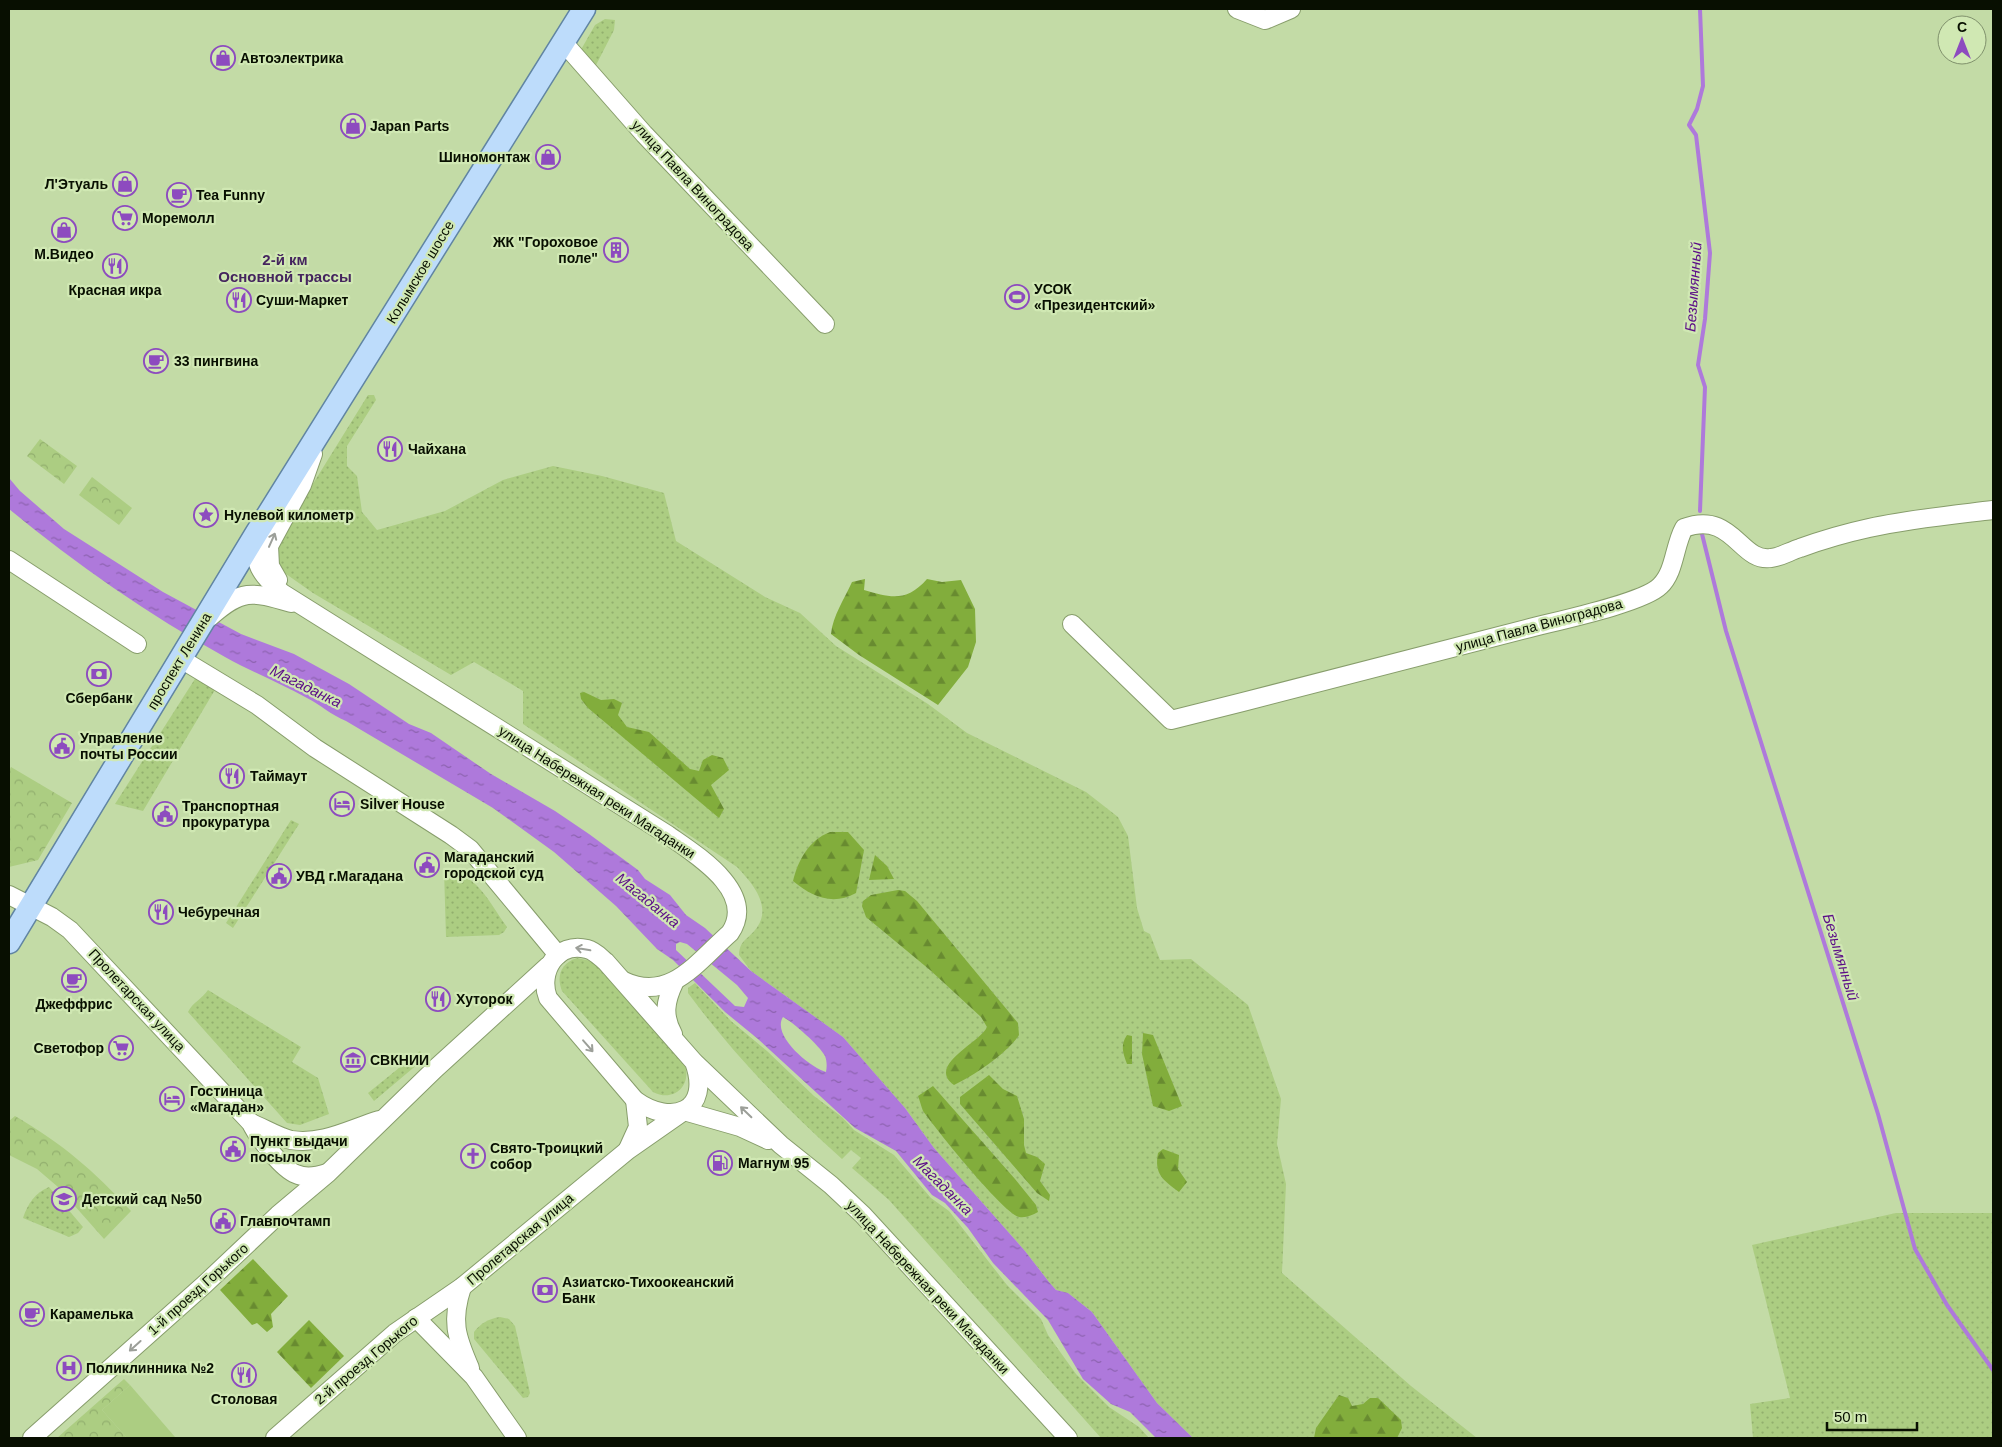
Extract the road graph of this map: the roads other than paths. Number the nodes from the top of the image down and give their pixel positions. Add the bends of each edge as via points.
1 (584, 9) edge
2 (1237, 9) edge
3 (1292, 9) edge
4 (564, 42) junction
5 (826, 324) dead end
6 (322, 428) junction
7 (1993, 510) edge
8 (256, 534) junction
9 (9, 560) edge
10 (224, 599) junction
11 (308, 607) junction
12 (1072, 624) dead end
13 (137, 644) dead end
14 (183, 656) junction
15 (9, 894) edge
16 (32, 906) junction
17 (9, 942) edge
18 (554, 959) junction
19 (621, 980) junction
20 (674, 983) junction
21 (509, 1003) junction
22 (556, 1009) junction
23 (681, 1048) junction
24 (694, 1062) junction
25 (635, 1100) junction
26 (684, 1111) junction
27 (384, 1118) junction
28 (251, 1123) junction
29 (781, 1145) junction
30 (628, 1150) junction
31 (289, 1171) junction
32 (328, 1173) junction
33 (292, 1203) junction
34 (462, 1287) junction
35 (416, 1318) junction
36 (474, 1376) junction
37 (32, 1438) edge
38 (275, 1438) edge
39 (517, 1438) edge
40 (1068, 1438) edge

1 - 4 main road, Колымское шоссе
2 - 3 street via 1265,20
4 - 5 street, улица Павла Виноградова via 644,134
4 - 6 main road, Колымское шоссе
6 - 8 main road, Колымское шоссе
11 -> 6 street via 277,579 270,566 268,552 302,485
7 - 12 street, улица Павла Виноградова via 1926,517 1869,528 1772,558 1755,555 1718,526 1694,524 1684,528 1678,539 1667,578 1659,588 1645,595 1569,618 1171,720
8 - 10 main road, проспект Ленина
8 - 11 street via 255,557 262,573 282,592
9 - 13 street
10 - 11 street via 244,595 269,596
10 - 14 main road, проспект Ленина via 200,626
11 - 20 street, улица Набережная реки Магаданки via 702,859 735,899 736,918 730,933
14 - 16 main road, проспект Ленина
14 - 18 street via 315,748 470,849
15 - 16 street, Пролетарская улица
16 - 17 main road, проспект Ленина
16 - 28 street, Пролетарская улица via 77,937
19 -> 18 street, улица Набережная реки Магаданки via 606,962 586,949 576,948
18 - 21 street, Пролетарская улица
18 - 22 street via 544,982 548,998
19 - 20 street via 638,988
19 - 23 street, улица Набережная реки Магаданки
20 - 23 street via 667,999 666,1015 667,1024
21 - 22 street via 536,999
21 - 27 street, Пролетарская улица
22 -> 25 street
23 - 24 street, улица Набережная реки Магаданки
24 - 26 street, Пролетарская улица via 699,1074 699,1093
29 -> 24 street, улица Набережная реки Магаданки
25 - 26 street via 662,1114
25 - 30 street, Пролетарская улица via 638,1126
26 - 29 street, улица Набережная реки Магаданки via 740,1127
26 - 30 street, Пролетарская улица
27 - 28 street, Пролетарская улица via 337,1135 307,1141 285,1138
27 - 32 street, 1-й проезд Горького
28 - 31 street, Пролетарская улица
29 - 40 street, улица Набережная реки Магаданки via 863,1215
30 - 34 street, Пролетарская улица
31 - 32 street via 302,1176
31 - 33 street via 296,1188
32 - 33 street, 1-й проезд Горького
33 -> 37 street, 1-й проезд Горького
34 - 35 street, 2-й проезд Горького
34 - 36 street, Пролетарская улица via 455,1316 456,1337
35 - 36 street, Пролетарская улица
35 - 38 street, 2-й проезд Горького
36 - 39 street, Пролетарская улица

